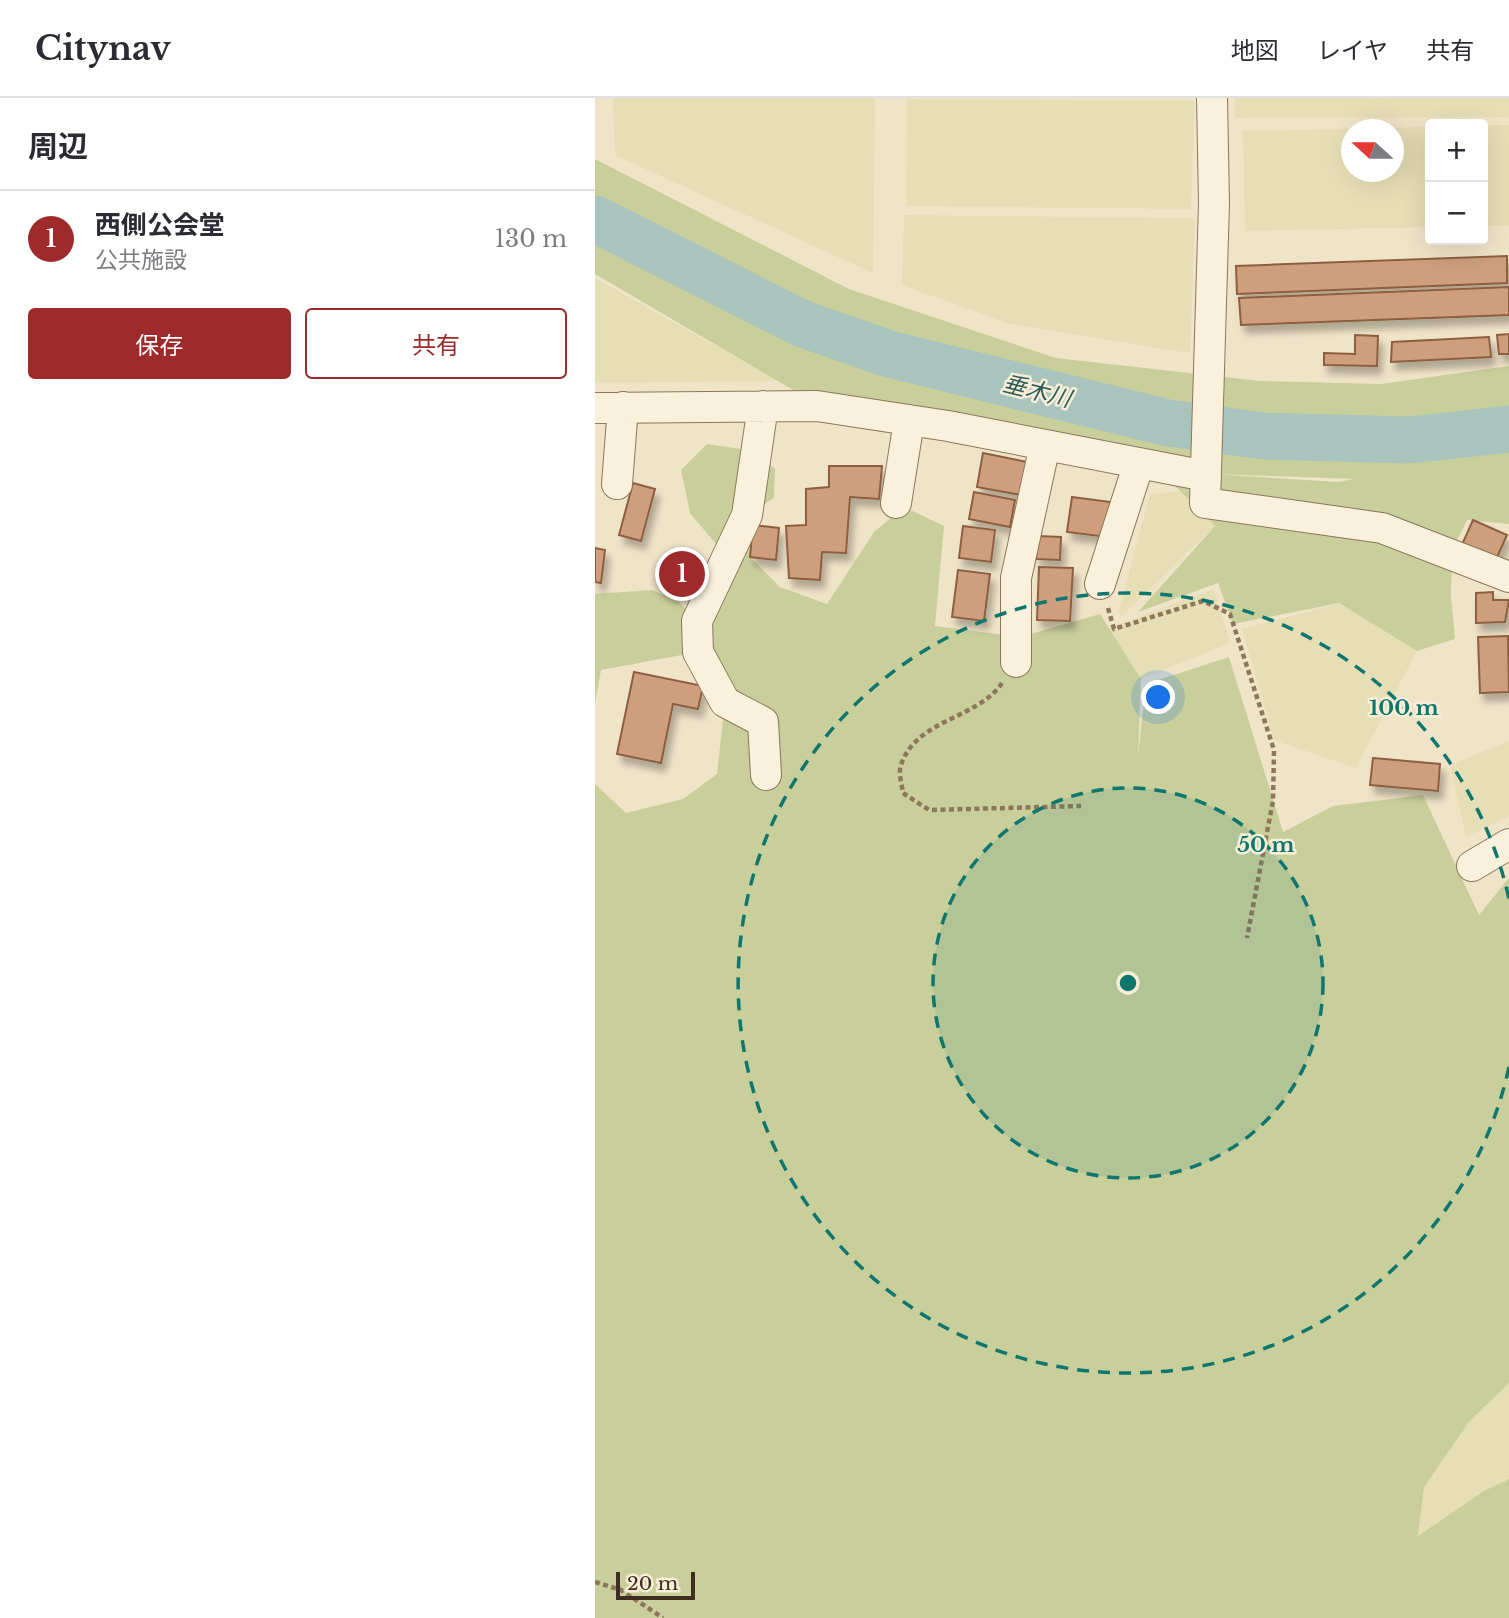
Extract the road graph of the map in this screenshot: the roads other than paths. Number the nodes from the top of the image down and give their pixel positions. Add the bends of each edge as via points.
1 (1212, 98) edge
2 (763, 406) junction
3 (609, 408) edge
4 (909, 421) junction
5 (1045, 445) junction
6 (1139, 463) junction
7 (1206, 476) junction
8 (617, 484) dead end
9 (896, 503) dead end
10 (1509, 577) edge
11 (1100, 584) road end
12 (1016, 662) road end
13 (766, 775) dead end
14 (1509, 844) edge
15 (1472, 866) dead end

1 - 7 street via 1214,203
2 - 3 street
2 - 4 street via 817,406
2 - 13 street via 747,515 697,621 698,652 725,702 763,722
3 - 8 street
4 - 5 street
4 - 9 street
5 - 6 street
5 - 12 street via 1016,578
6 - 7 street
6 - 11 street
7 - 10 street via 1205,503 1382,528
14 - 15 street

